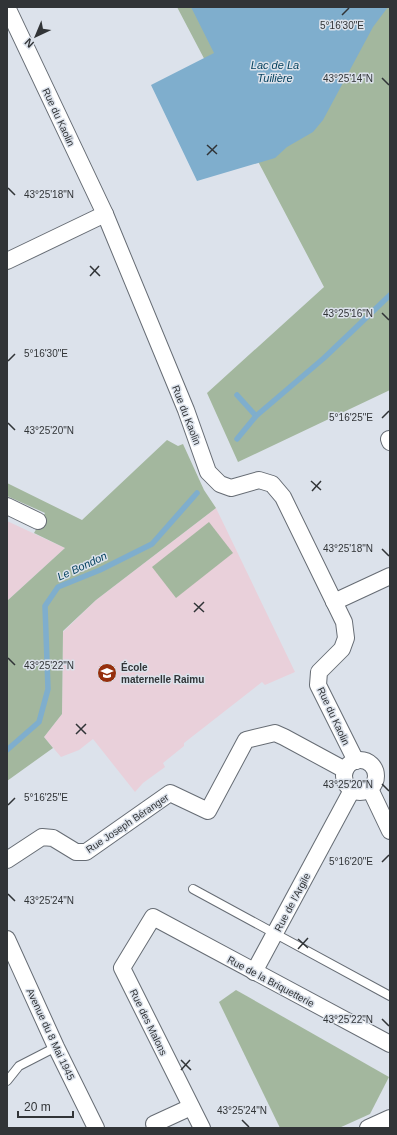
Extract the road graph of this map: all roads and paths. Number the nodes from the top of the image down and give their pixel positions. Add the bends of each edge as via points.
1 (7, 7) edge
2 (105, 214) junction
3 (7, 261) edge
4 (7, 506) edge
5 (38, 521) dead end
6 (390, 576) edge
7 (334, 602) junction
8 (350, 766) junction
9 (370, 789) junction
10 (352, 790) junction
11 (390, 831) edge
12 (7, 860) edge
13 (193, 888) dead end
14 (153, 917) joint
15 (275, 934) junction
16 (7, 938) edge
17 (254, 972) junction
18 (390, 996) edge
19 (390, 1044) edge
20 (56, 1047) junction
21 (7, 1081) edge
22 (191, 1107) junction
23 (390, 1118) edge
24 (154, 1124) dead end
25 (96, 1128) edge
26 (202, 1128) edge
27 (368, 1128) edge

1 - 2 street, Rue du Kaolin
2 - 3 street
2 - 7 street, Rue du Kaolin via 186,410 208,472 220,484 231,488 259,480 272,484 283,497
4 - 5 street
6 - 7 street
7 - 8 street, Rue du Kaolin via 344,622 346,638 342,649 319,672 318,685
8 - 9 street via 367,762 373,768 376,775
8 - 10 street via 344,776 346,784
8 - 12 street, Rue Joseph Béranger via 275,733 246,740 208,811 170,793 86,852 76,852 53,838 42,837
9 - 10 street via 364,792
9 - 11 street
10 - 15 street, Rue de l'Argile
13 - 15 lane
14 - 17 street, Rue de la Briquetterie
14 - 22 street, Rue des Malons via 122,968
15 - 17 street, Rue de l'Argile
15 - 18 lane
16 - 20 street, Avenue du 8 Mai 1945
17 - 19 street, Rue de la Briquetterie
20 - 21 lane via 19,1066
20 - 25 street, Avenue du 8 Mai 1945
22 - 24 street
22 - 26 street, Rue des Malons
23 - 27 street

